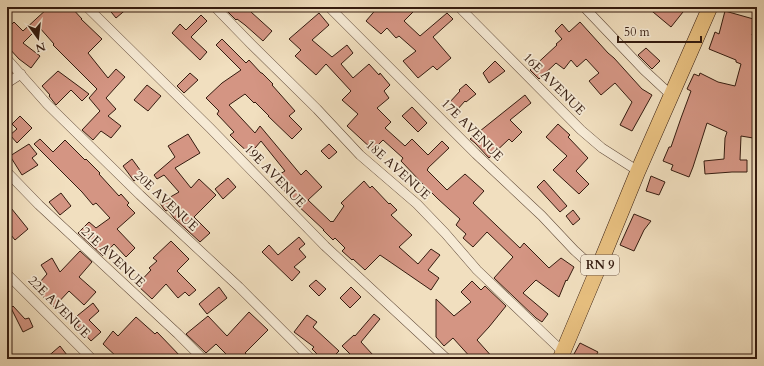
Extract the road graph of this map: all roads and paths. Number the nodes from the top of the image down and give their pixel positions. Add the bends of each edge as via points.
1 (87, 7) edge
2 (216, 7) edge
3 (330, 7) edge
4 (459, 7) edge
5 (584, 7) edge
6 (710, 7) edge
7 (7, 59) edge
8 (21, 74) junction
9 (7, 83) edge
10 (672, 96) junction
11 (638, 170) junction
12 (7, 172) edge
13 (597, 271) junction
14 (7, 274) edge
15 (561, 356) edge
16 (92, 359) edge
17 (203, 359) edge
18 (311, 359) edge
19 (447, 359) edge

1 - 19 street, 19E AVENUE via 325,246
2 - 15 street, 18E AVENUE via 360,155 416,204
3 - 13 street, 17E AVENUE
4 - 11 street, 16E AVENUE via 586,134 602,148
5 - 10 street
6 - 10 main road, RN 9
7 - 8 street, 20E AVENUE
8 - 9 street
8 - 18 street, 20E AVENUE via 47,104
10 - 11 main road, RN 9
11 - 13 main road, RN 9
12 - 17 street, 21E AVENUE via 50,216
13 - 15 main road, RN 9
14 - 16 street, 22E AVENUE

